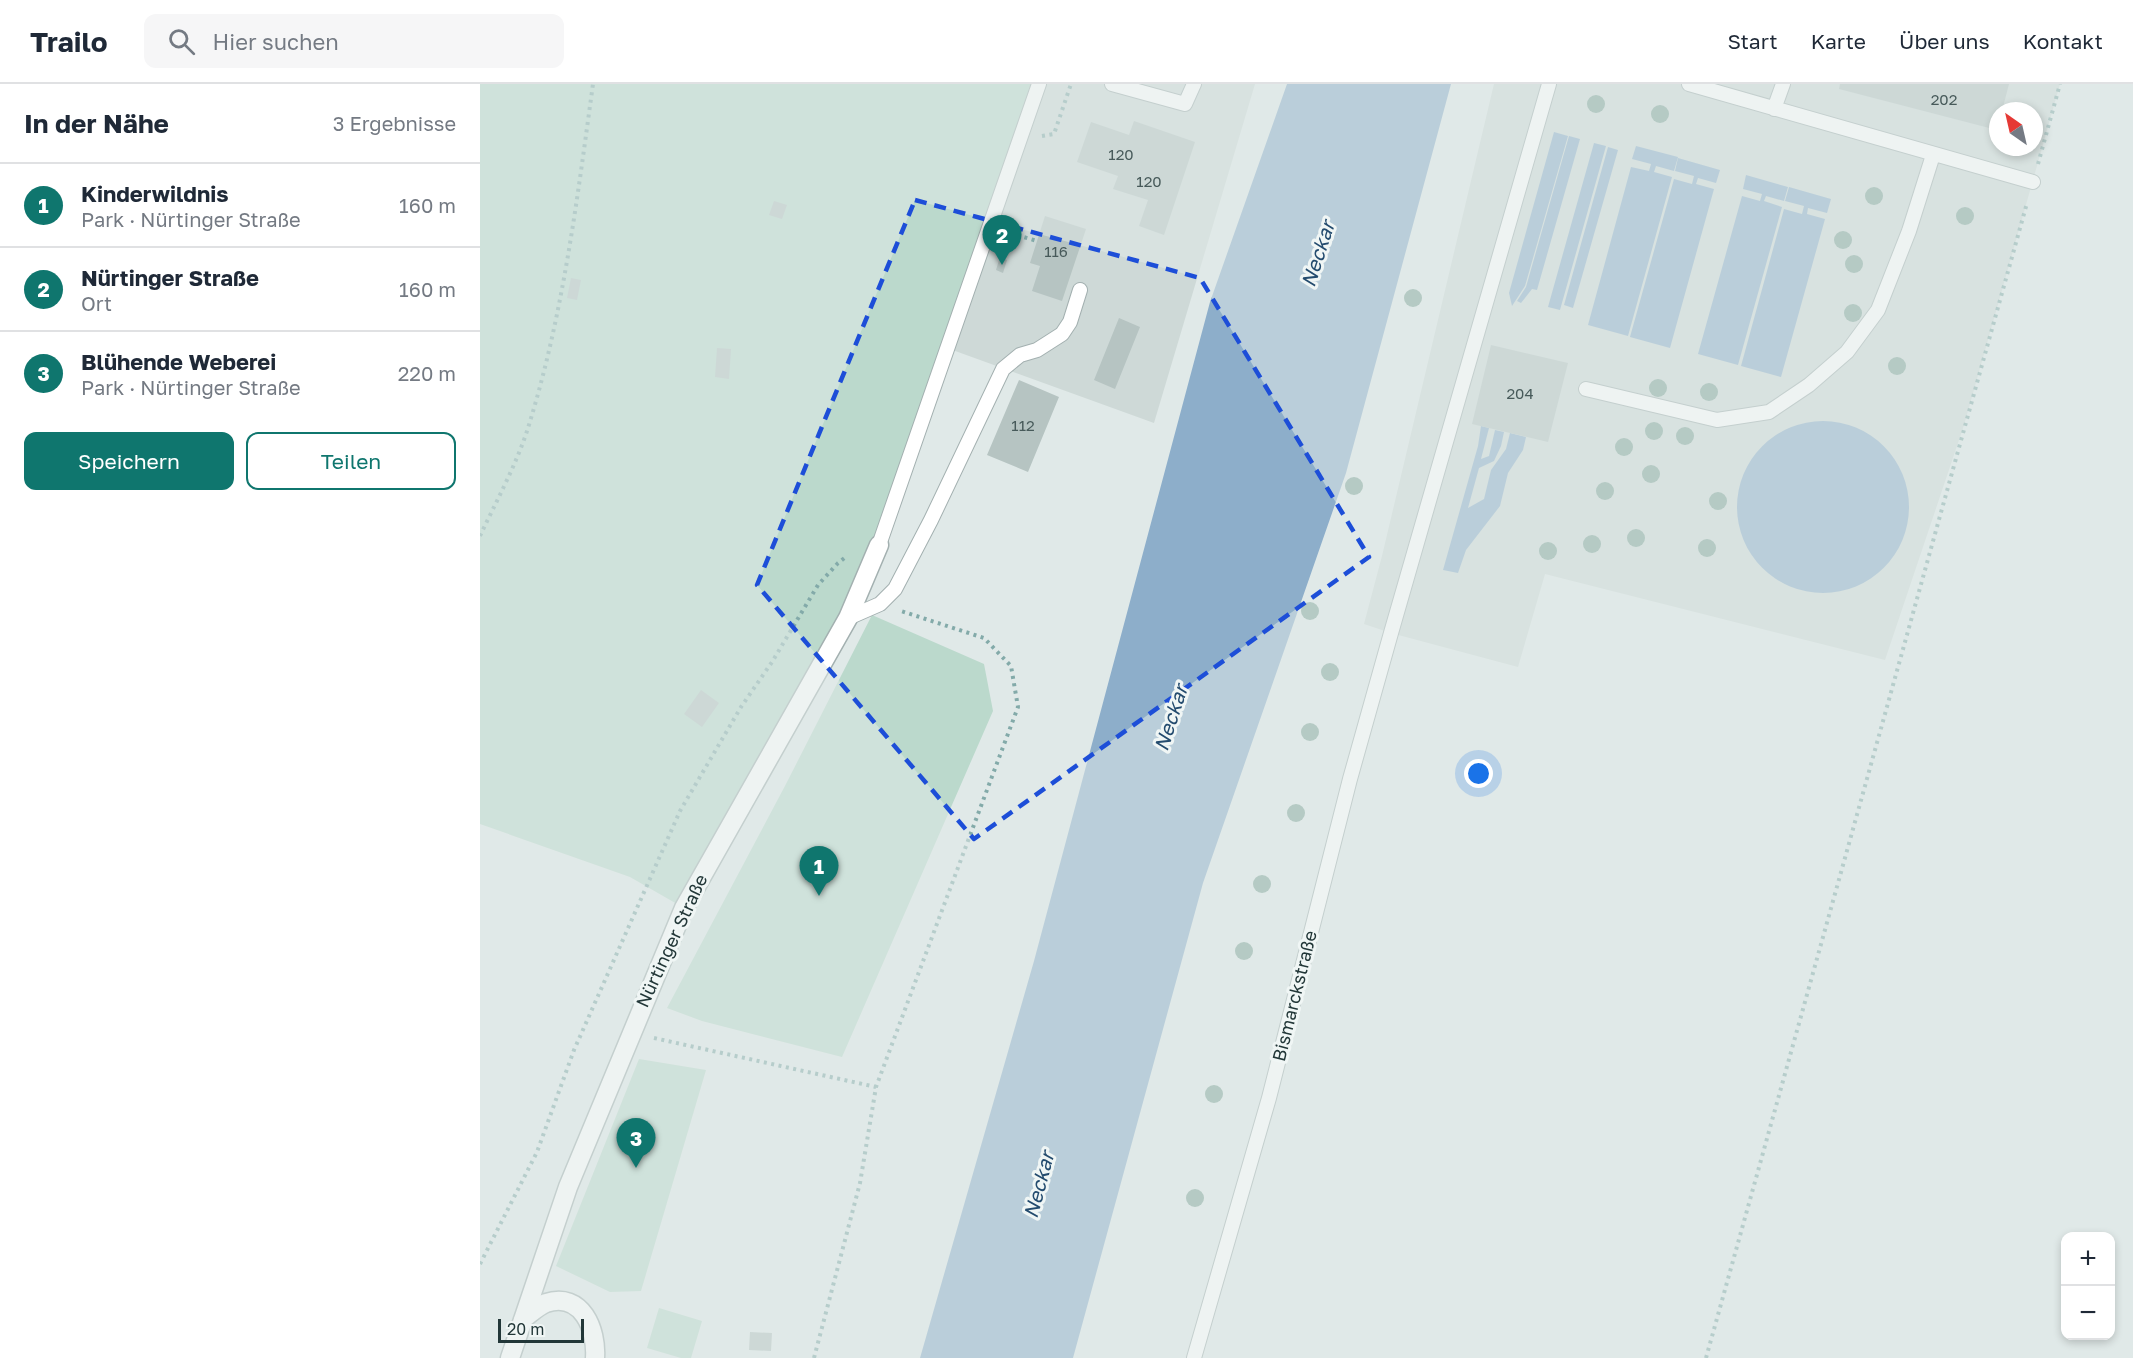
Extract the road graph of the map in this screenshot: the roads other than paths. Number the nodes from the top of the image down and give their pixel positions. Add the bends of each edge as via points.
1 (1039, 84) edge
2 (1112, 84) edge
3 (1194, 84) edge
4 (1549, 84) edge
5 (1689, 84) edge
6 (1783, 84) edge
7 (1774, 109) junction
8 (1933, 155) junction
9 (2033, 182) road end
10 (1080, 290) dead end
11 (1586, 389) dead end
12 (879, 545) joint
13 (848, 618) junction
14 (523, 1319) junction
15 (510, 1358) edge
16 (595, 1358) edge
17 (1194, 1358) edge

1 - 12 lane
2 - 3 lane via 1185,104
4 - 17 lane, Bismarckstraße via 1350,778 1269,1098
5 - 7 lane
6 - 7 lane
7 - 8 lane
8 - 9 lane
8 - 11 lane via 1878,310 1847,351 1785,402 1769,412 1717,420
10 - 13 lane via 1062,334 1020,355 1003,369 895,590 880,604
12 - 13 street, Nürtinger Straße
13 - 14 street, Nürtinger Straße via 684,908 568,1187
14 - 15 street, Nürtinger Straße
14 - 16 street via 546,1304 563,1301 581,1309 596,1344

